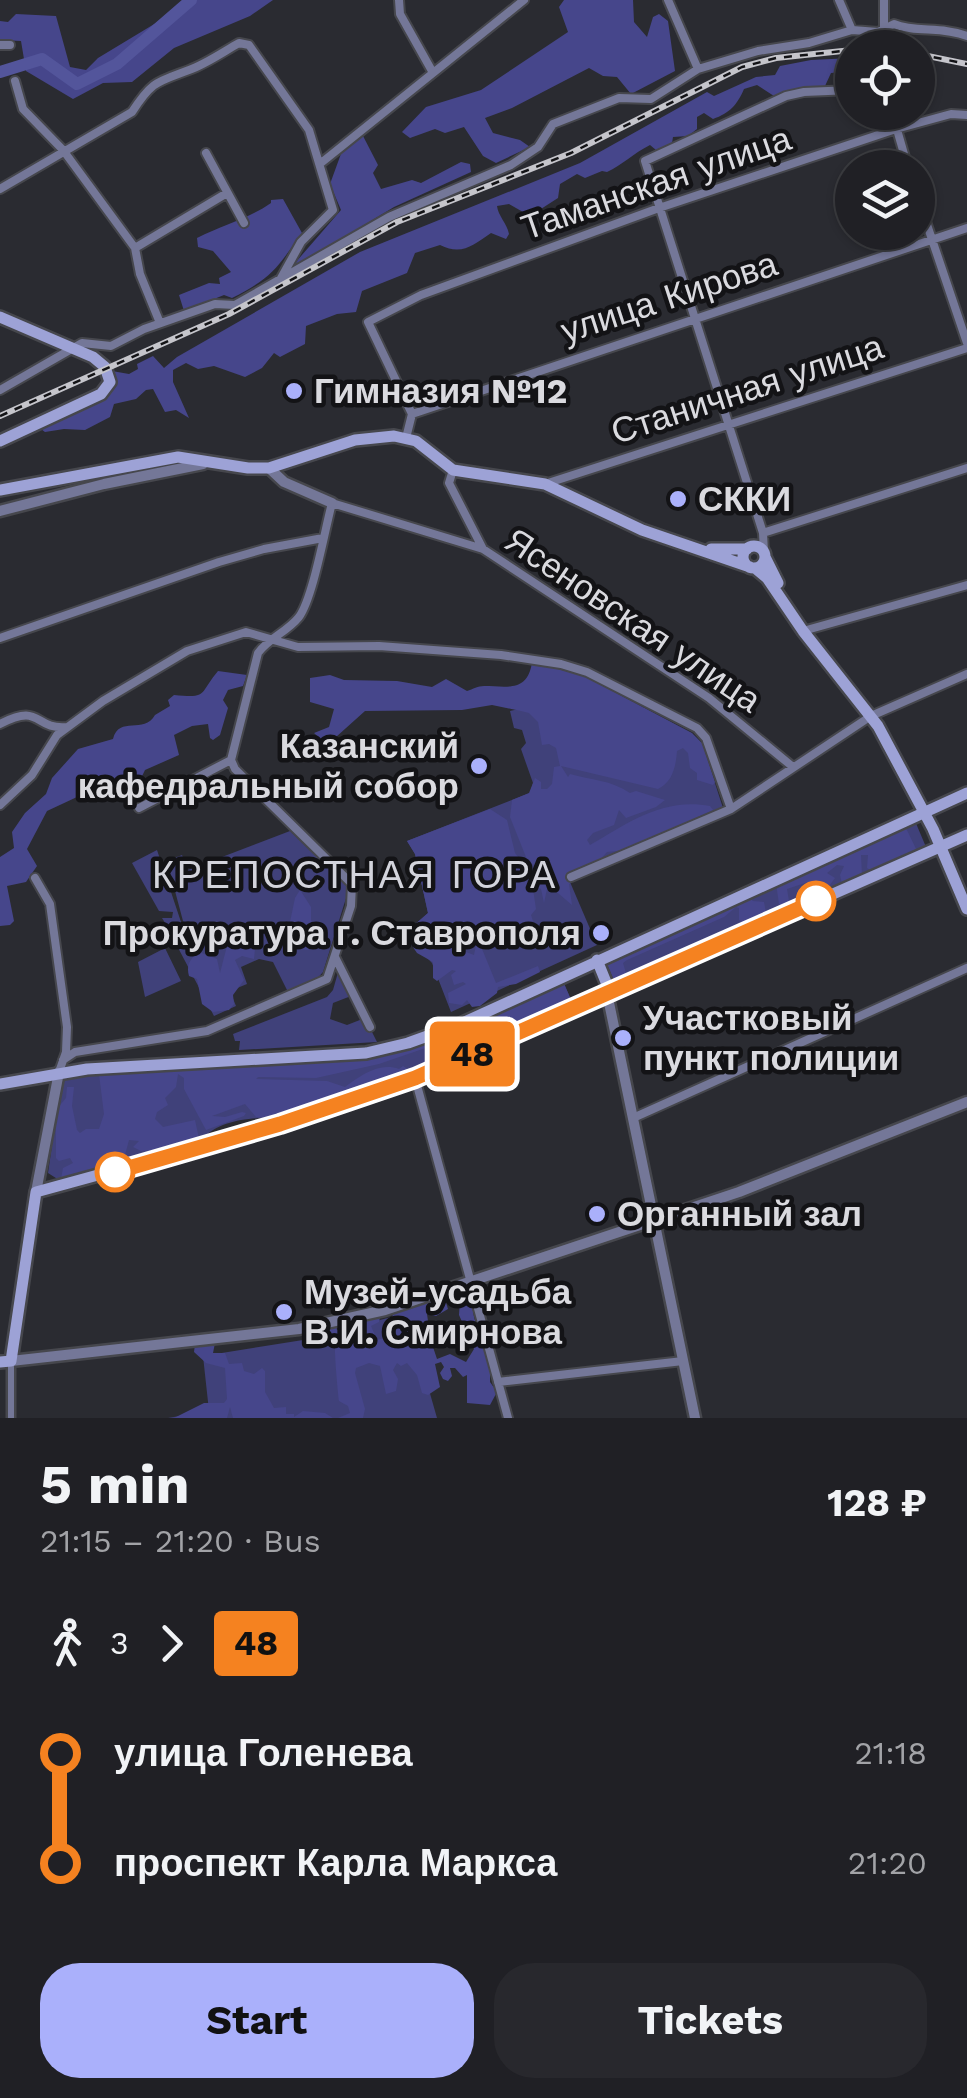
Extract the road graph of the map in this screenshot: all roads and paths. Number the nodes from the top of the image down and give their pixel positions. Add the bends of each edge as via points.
1 (399, 0) edge
2 (524, 0) edge
3 (668, 0) edge
4 (839, 0) edge
5 (884, 0) edge
6 (884, 16) junction
7 (894, 24) junction
8 (884, 28) junction
9 (852, 30) edge
10 (881, 30) edge
11 (835, 35) edge
12 (967, 36) edge
13 (698, 69) junction
14 (432, 71) junction
15 (15, 80) dead end
16 (835, 91) edge
17 (967, 115) edge
18 (935, 118) edge
19 (896, 130) joint
20 (312, 141) junction
21 (63, 150) junction
22 (902, 150) edge
23 (206, 153) dead end
24 (331, 154) junction
25 (321, 163) junction
26 (0, 189) edge
27 (227, 193) junction
28 (659, 208) junction
29 (244, 224) dead end
30 (967, 228) edge
31 (935, 238) edge
32 (134, 248) junction
33 (899, 250) edge
34 (934, 250) edge
35 (280, 280) junction
36 (0, 317) edge
37 (695, 317) junction
38 (160, 323) junction
39 (967, 345) edge
40 (72, 349) junction
41 (0, 390) edge
42 (412, 414) junction
43 (728, 424) junction
44 (406, 438) junction
45 (0, 440) edge
46 (219, 463) junction
47 (269, 468) junction
48 (967, 468) edge
49 (453, 470) junction
50 (545, 484) junction
51 (0, 490) edge
52 (332, 502) junction
53 (0, 511) edge
54 (763, 533) junction
55 (323, 538) junction
56 (682, 544) junction
57 (483, 549) junction
58 (757, 551) junction
59 (752, 568) junction
60 (967, 585) edge
61 (800, 627) junction
62 (0, 638) edge
63 (269, 639) junction
64 (967, 674) edge
65 (875, 714) junction
66 (0, 724) edge
67 (67, 727) junction
68 (231, 760) junction
69 (793, 766) junction
70 (967, 794) edge
71 (0, 805) edge
72 (139, 808) dead end
73 (732, 809) junction
74 (924, 812) junction
75 (967, 834) edge
76 (941, 846) junction
77 (572, 877) dead end
78 (35, 878) dead end
79 (967, 909) edge
80 (335, 958) junction
81 (597, 960) junction
82 (967, 968) edge
83 (609, 993) junction
84 (370, 1027) dead end
85 (61, 1066) junction
86 (415, 1078) junction
87 (0, 1084) edge
88 (967, 1102) edge
89 (633, 1118) junction
90 (36, 1192) junction
91 (654, 1221) junction
92 (470, 1282) junction
93 (6, 1361) edge
94 (683, 1361) junction
95 (498, 1382) junction
96 (11, 1418) edge
97 (508, 1418) edge
98 (695, 1418) edge

1 - 14 street
2 - 14 street
3 - 13 street
4 - 9 street
5 - 6 street
6 - 7 street
6 - 8 street
7 - 8 street
7 - 12 street
8 - 10 street
11 - 13 street
13 - 35 street via 651,99 618,98 554,124 538,147 511,164 389,218
14 - 24 street
15 - 21 street via 23,110
16 - 28 street via 786,96 645,161
17 - 18 street, Таманская улица
19 - 22 street
19 - 28 street, Таманская улица
20 - 21 street via 249,45 238,43 167,76 132,112
20 - 24 street
20 - 25 street
21 - 26 street
21 - 32 street
23 - 27 street
24 - 25 street
25 - 35 street via 332,210 301,242
27 - 29 street
27 - 32 street
28 - 37 street
28 - 42 street, Таманская улица via 421,295 368,322
30 - 31 street, улица Кирова
32 - 38 street
33 - 37 street, улица Кирова
34 - 39 street
35 - 38 street via 235,305 214,304
36 - 40 main road
37 - 42 street, улица Кирова
37 - 43 street
38 - 40 street via 111,346 88,342
39 - 43 street, Станичная улица
40 - 41 street
40 - 45 main road via 105,367 108,388
42 - 44 street
43 - 50 street, Станичная улица
43 - 54 street
44 - 47 main road via 355,440
44 - 49 main road
46 - 47 main road
46 - 51 main road via 166,458
46 - 53 street via 181,466
47 - 52 street, Ясеновская улица via 284,482
48 - 54 street
49 - 50 main road
49 - 57 street via 448,484
50 - 56 main road
52 - 55 street
52 - 57 street, Ясеновская улица
54 - 58 street
55 - 62 street via 234,558
55 - 63 street via 302,612
56 - 58 main road
56 - 59 main road
57 - 69 street, Ясеновская улица via 709,698
58 - 59 main road
58 - 59 main road via 744,559
58 - 61 main road
59 - 61 main road via 767,578
60 - 61 street
61 - 65 main road
63 - 67 street via 231,634 186,651
63 - 68 street via 258,654
63 - 73 street via 298,647 501,655 587,672 697,728
64 - 65 street
65 - 69 street
65 - 74 main road
66 - 67 street via 22,713
67 - 71 street
68 - 72 street
68 - 80 street via 352,884
69 - 73 street
70 - 74 main road
73 - 77 street
74 - 76 main road
74 - 81 main road
75 - 76 main road
76 - 79 main road
76 - 83 main road
78 - 85 street via 50,904 68,1036
80 - 84 street
80 - 85 street via 323,983 206,1031 75,1052
81 - 83 main road
81 - 85 main road via 458,1025 380,1051
82 - 89 street
83 - 86 main road
83 - 89 street
85 - 87 main road
85 - 90 street
86 - 90 main road via 262,1130
86 - 92 street
88 - 91 street
89 - 91 street
90 - 93 main road
91 - 92 street
91 - 94 street
92 - 93 street via 298,1329
92 - 95 street
93 - 96 street
94 - 95 street
94 - 98 street
95 - 97 street

